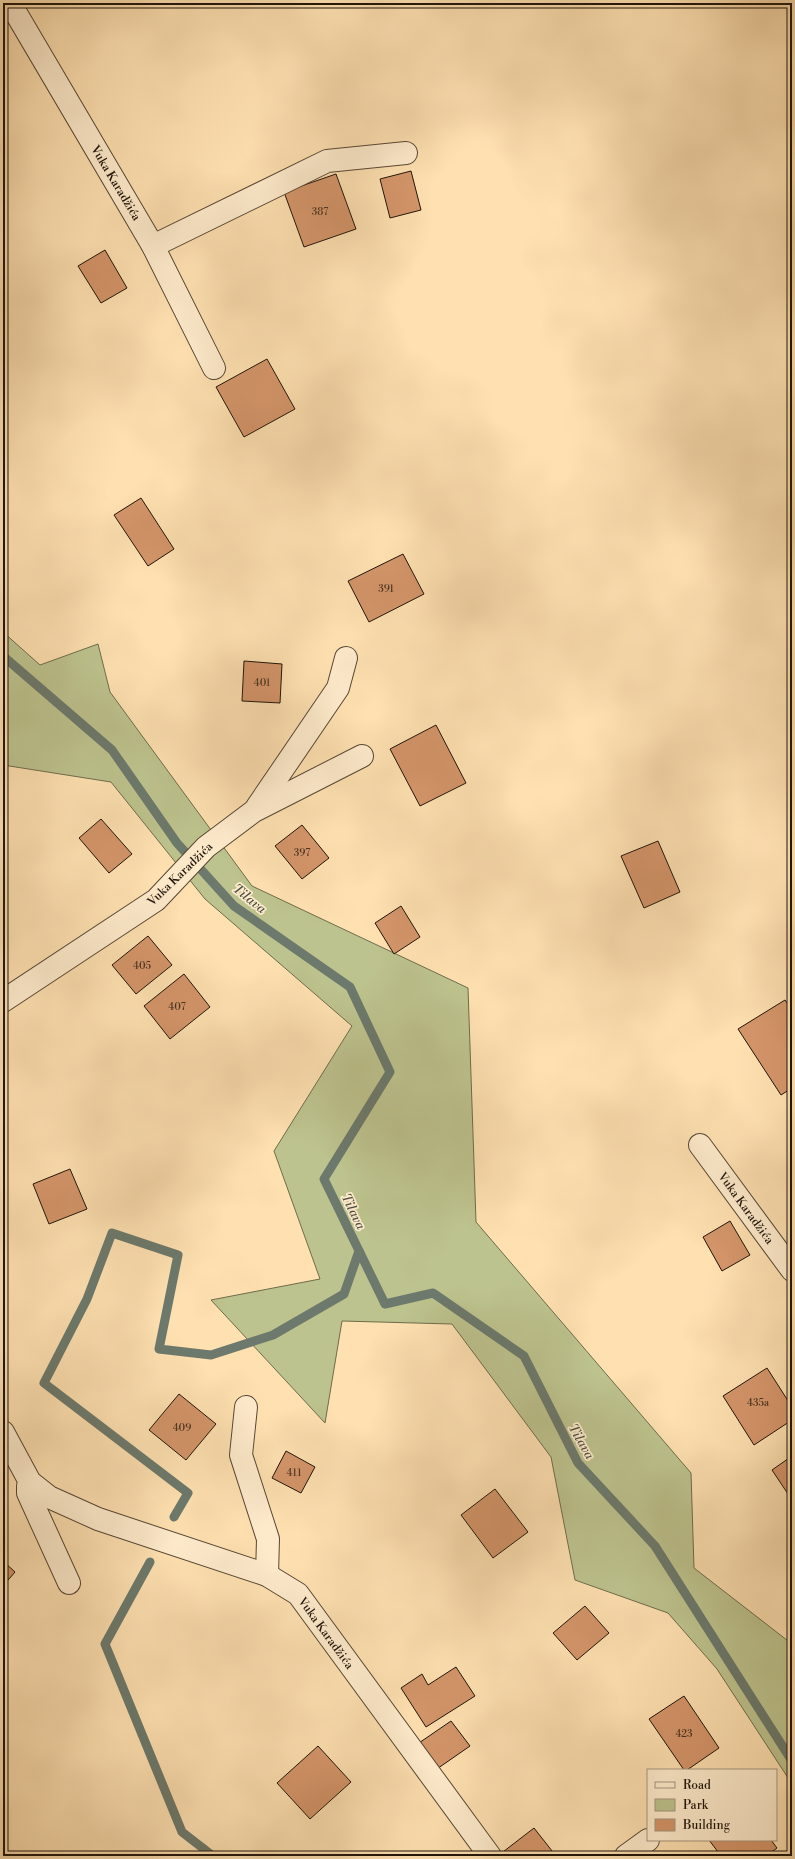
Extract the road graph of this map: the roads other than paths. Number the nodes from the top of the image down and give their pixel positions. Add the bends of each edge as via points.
1 (10, 3) edge
2 (406, 153) dead end
3 (153, 246) junction
4 (214, 368) dead end
5 (346, 658) dead end
6 (362, 756) dead end
7 (254, 811) junction
8 (3, 1001) edge
9 (700, 1145) dead end
10 (792, 1270) edge
11 (246, 1407) dead end
12 (3, 1432) edge
13 (30, 1482) junction
14 (267, 1574) junction
15 (69, 1583) dead end
16 (647, 1841) edge
17 (490, 1856) edge
18 (626, 1856) edge

1 - 3 street, Vuka Karadžića
2 - 3 street via 327,161
3 - 4 street, Vuka Karadžića
5 - 7 street via 338,688
6 - 7 street, Vuka Karadžića
7 - 8 street, Vuka Karadžića via 206,847 156,900
9 - 10 street, Vuka Karadžića
11 - 14 street via 241,1455 268,1539
12 - 13 street, Vuka Karadžića
13 - 14 street, Vuka Karadžića via 49,1497 98,1519
13 - 15 street via 28,1493
14 - 17 street, Vuka Karadžića via 298,1594
16 - 18 street

